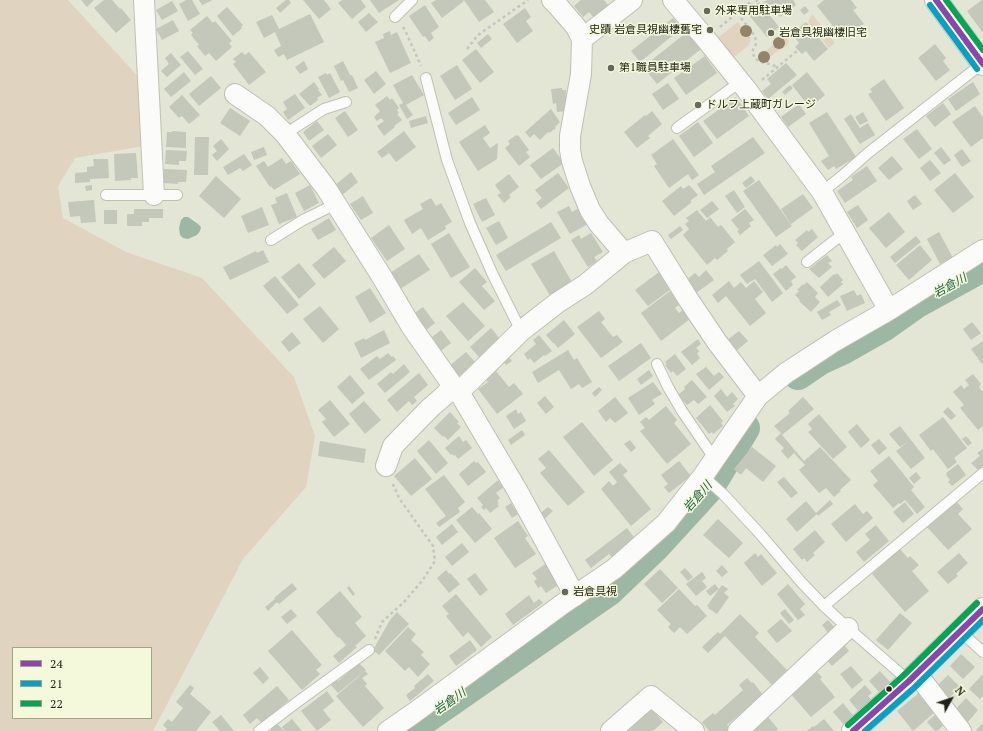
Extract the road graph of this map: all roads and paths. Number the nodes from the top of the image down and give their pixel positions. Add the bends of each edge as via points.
1 (144, 0) edge
2 (412, 0) edge
3 (528, 0) edge
4 (552, 0) edge
5 (632, 0) edge
6 (673, 0) edge
7 (758, 0) edge
8 (936, 0) edge
9 (736, 13) junction
10 (395, 17) joint
11 (714, 31) dead end
12 (582, 39) junction
13 (467, 48) dead end
14 (798, 50) dead end
15 (983, 63) edge
16 (778, 67) junction
17 (426, 78) joint
18 (743, 85) junction
19 (235, 94) dead end
20 (346, 102) dead end
21 (677, 128) dead end
22 (285, 134) junction
23 (822, 192) junction
24 (106, 195) dead end
25 (154, 195) junction
26 (177, 195) dead end
27 (336, 204) junction
28 (844, 232) junction
29 (271, 240) dead end
30 (983, 250) edge
31 (624, 253) junction
32 (807, 262) dead end
33 (889, 310) junction
34 (521, 330) junction
35 (657, 364) dead end
36 (456, 389) junction
37 (758, 396) junction
38 (714, 458) junction
39 (386, 466) joint
40 (983, 473) edge
41 (703, 476) junction
42 (574, 596) junction
43 (824, 606) junction
44 (983, 609) edge
45 (848, 628) junction
46 (960, 631) junction
47 (369, 650) joint
48 (983, 652) edge
49 (913, 678) junction
50 (259, 731) edge
51 (388, 731) edge
52 (611, 731) edge
53 (694, 731) edge
54 (738, 731) edge
55 (852, 731) edge
56 (961, 731) edge

1 - 25 street
2 - 10 lane
3 - 13 path via 478,35
4 - 12 street via 576,27
5 - 12 street
6 - 18 street
7 - 9 path via 752,7 749,3
8 - 15 main road
9 - 11 path
9 - 16 path via 755,36 756,44 752,52 755,58
10 - 17 path via 405,30
12 - 31 street via 581,74 570,136 572,161 590,210
14 - 16 path
15 - 23 lane
16 - 18 path via 758,83 754,81
17 - 34 lane via 447,160 470,222
18 - 21 lane
18 - 23 street
19 - 22 street via 267,116
20 - 22 lane via 324,109
22 - 27 street
23 - 28 street
24 - 25 lane
25 - 26 lane
27 - 29 lane
27 - 36 street via 411,326
28 - 32 lane
28 - 33 street
30 - 33 street
31 - 34 street via 586,285
31 - 37 street via 652,242 717,342
33 - 37 street via 806,360
34 - 36 street
35 - 38 lane via 682,411
36 - 39 street via 430,408 393,446
36 - 42 street via 517,490
37 - 38 street
38 - 41 street
39 - 47 path via 399,498 433,546 435,561 418,586 382,622
40 - 43 lane
41 - 42 street via 666,523 614,570
41 - 43 lane via 761,534
42 - 51 street
43 - 45 lane
44 - 46 main road
45 - 49 lane
45 - 54 street
46 - 48 lane
46 - 49 main road
47 - 50 lane
49 - 55 main road
49 - 56 street
52 - 53 street via 651,696

